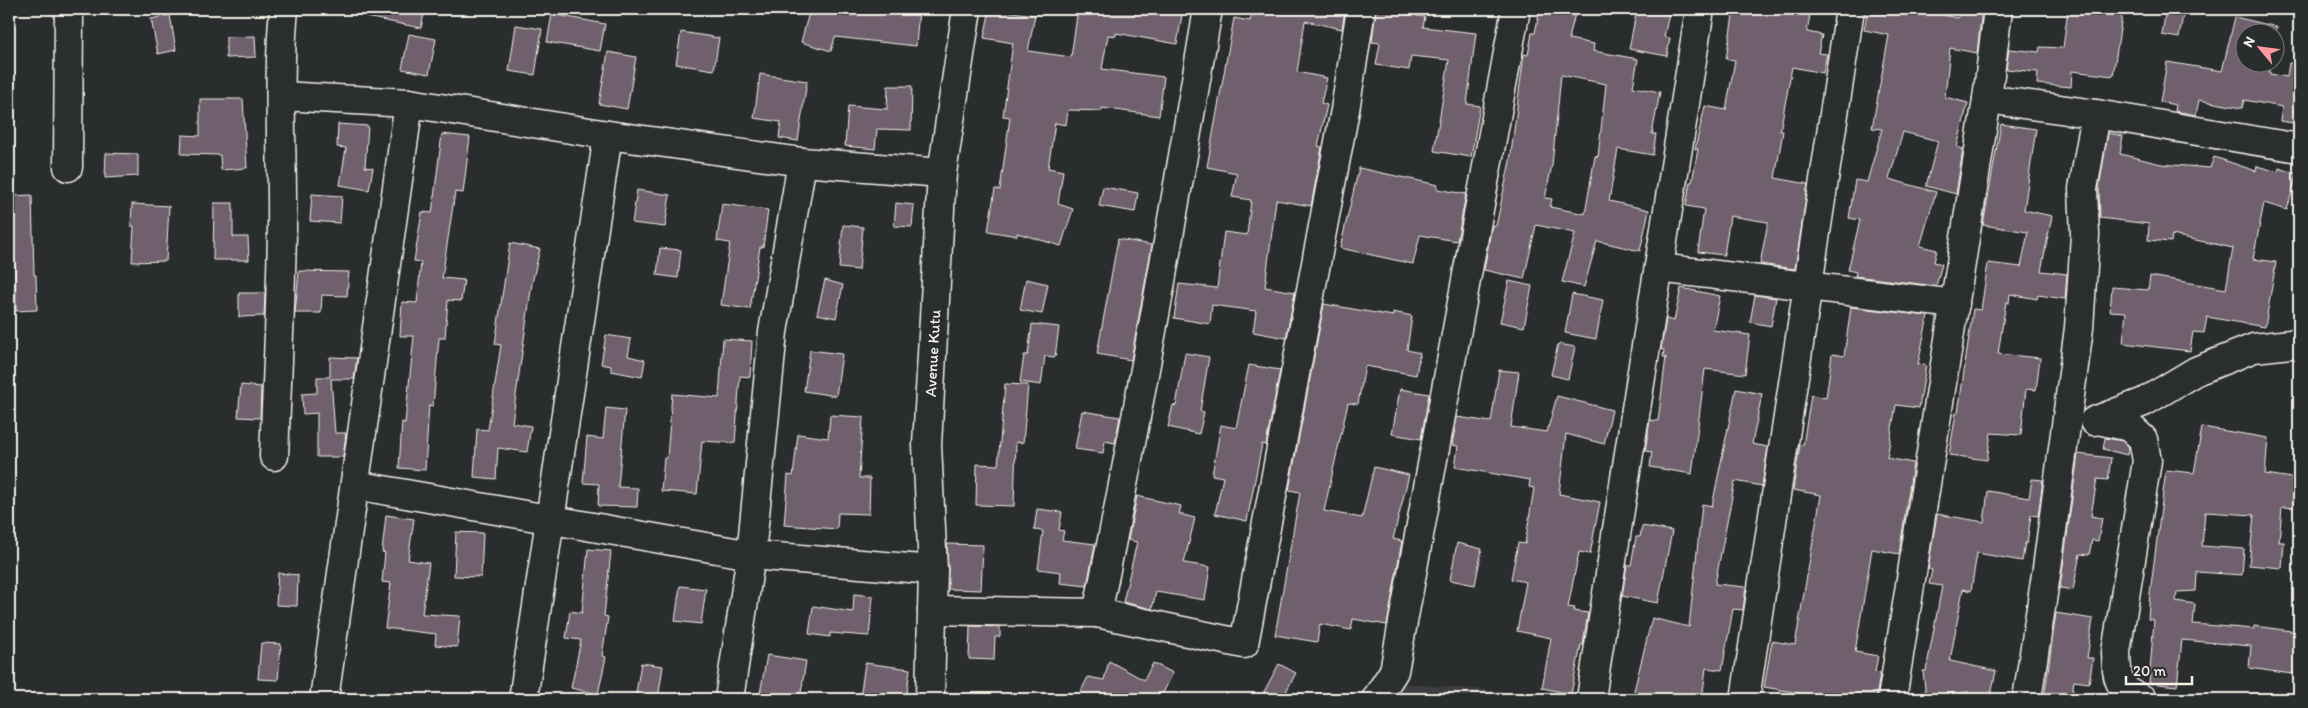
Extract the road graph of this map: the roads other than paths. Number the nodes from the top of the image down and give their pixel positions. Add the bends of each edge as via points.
1 (69, 9) edge
2 (284, 9) edge
3 (967, 9) edge
4 (1208, 9) edge
5 (1361, 9) edge
6 (1516, 9) edge
7 (1700, 9) edge
8 (1850, 9) edge
9 (1998, 9) edge
10 (281, 96) junction
11 (1987, 99) junction
12 (409, 103) junction
13 (2096, 114) junction
14 (608, 135) junction
15 (2299, 148) edge
16 (802, 162) junction
17 (68, 167) dead end
18 (942, 173) junction
19 (1659, 268) junction
20 (1809, 286) junction
21 (1955, 304) junction
22 (2299, 343) edge
23 (2098, 420) junction
24 (2065, 432) junction
25 (274, 456) dead end
26 (355, 485) junction
27 (549, 520) junction
28 (751, 555) junction
29 (933, 570) junction
30 (932, 610) junction
31 (1096, 613) junction
32 (324, 699) edge
33 (522, 699) edge
34 (729, 699) edge
35 (930, 699) edge
36 (1376, 699) edge
37 (1590, 699) edge
38 (1745, 699) edge
39 (1892, 699) edge
40 (2027, 699) edge
41 (2142, 699) edge

1 - 17 street
2 - 10 street
3 - 18 street, Avenue Kutu
4 - 31 street via 1175,209
5 - 31 street via 1244,644
6 - 36 street via 1394,670
7 - 19 street
8 - 20 street
9 - 11 street
10 - 12 street
10 - 25 street via 282,228
11 - 13 street
11 - 21 street
12 - 14 street
12 - 26 street
13 - 15 street
13 - 24 street via 2083,189 2085,234 2079,328
14 - 16 street
14 - 27 street
16 - 18 street
16 - 28 street via 773,332
18 - 29 street, Avenue Kutu via 927,445
19 - 20 street
19 - 37 street via 1624,470
20 - 21 street
20 - 38 street
21 - 39 street
22 - 23 street via 2254,348 2196,371 2144,402
23 - 24 street
23 - 41 street via 2130,427 2144,439 2147,461 2116,652 2117,678 2128,693
24 - 40 street
26 - 27 street
26 - 32 street
27 - 28 street
27 - 33 street
28 - 29 street
28 - 34 street
29 - 30 street, Avenue Kutu
30 - 31 street
30 - 35 street, Avenue Kutu

